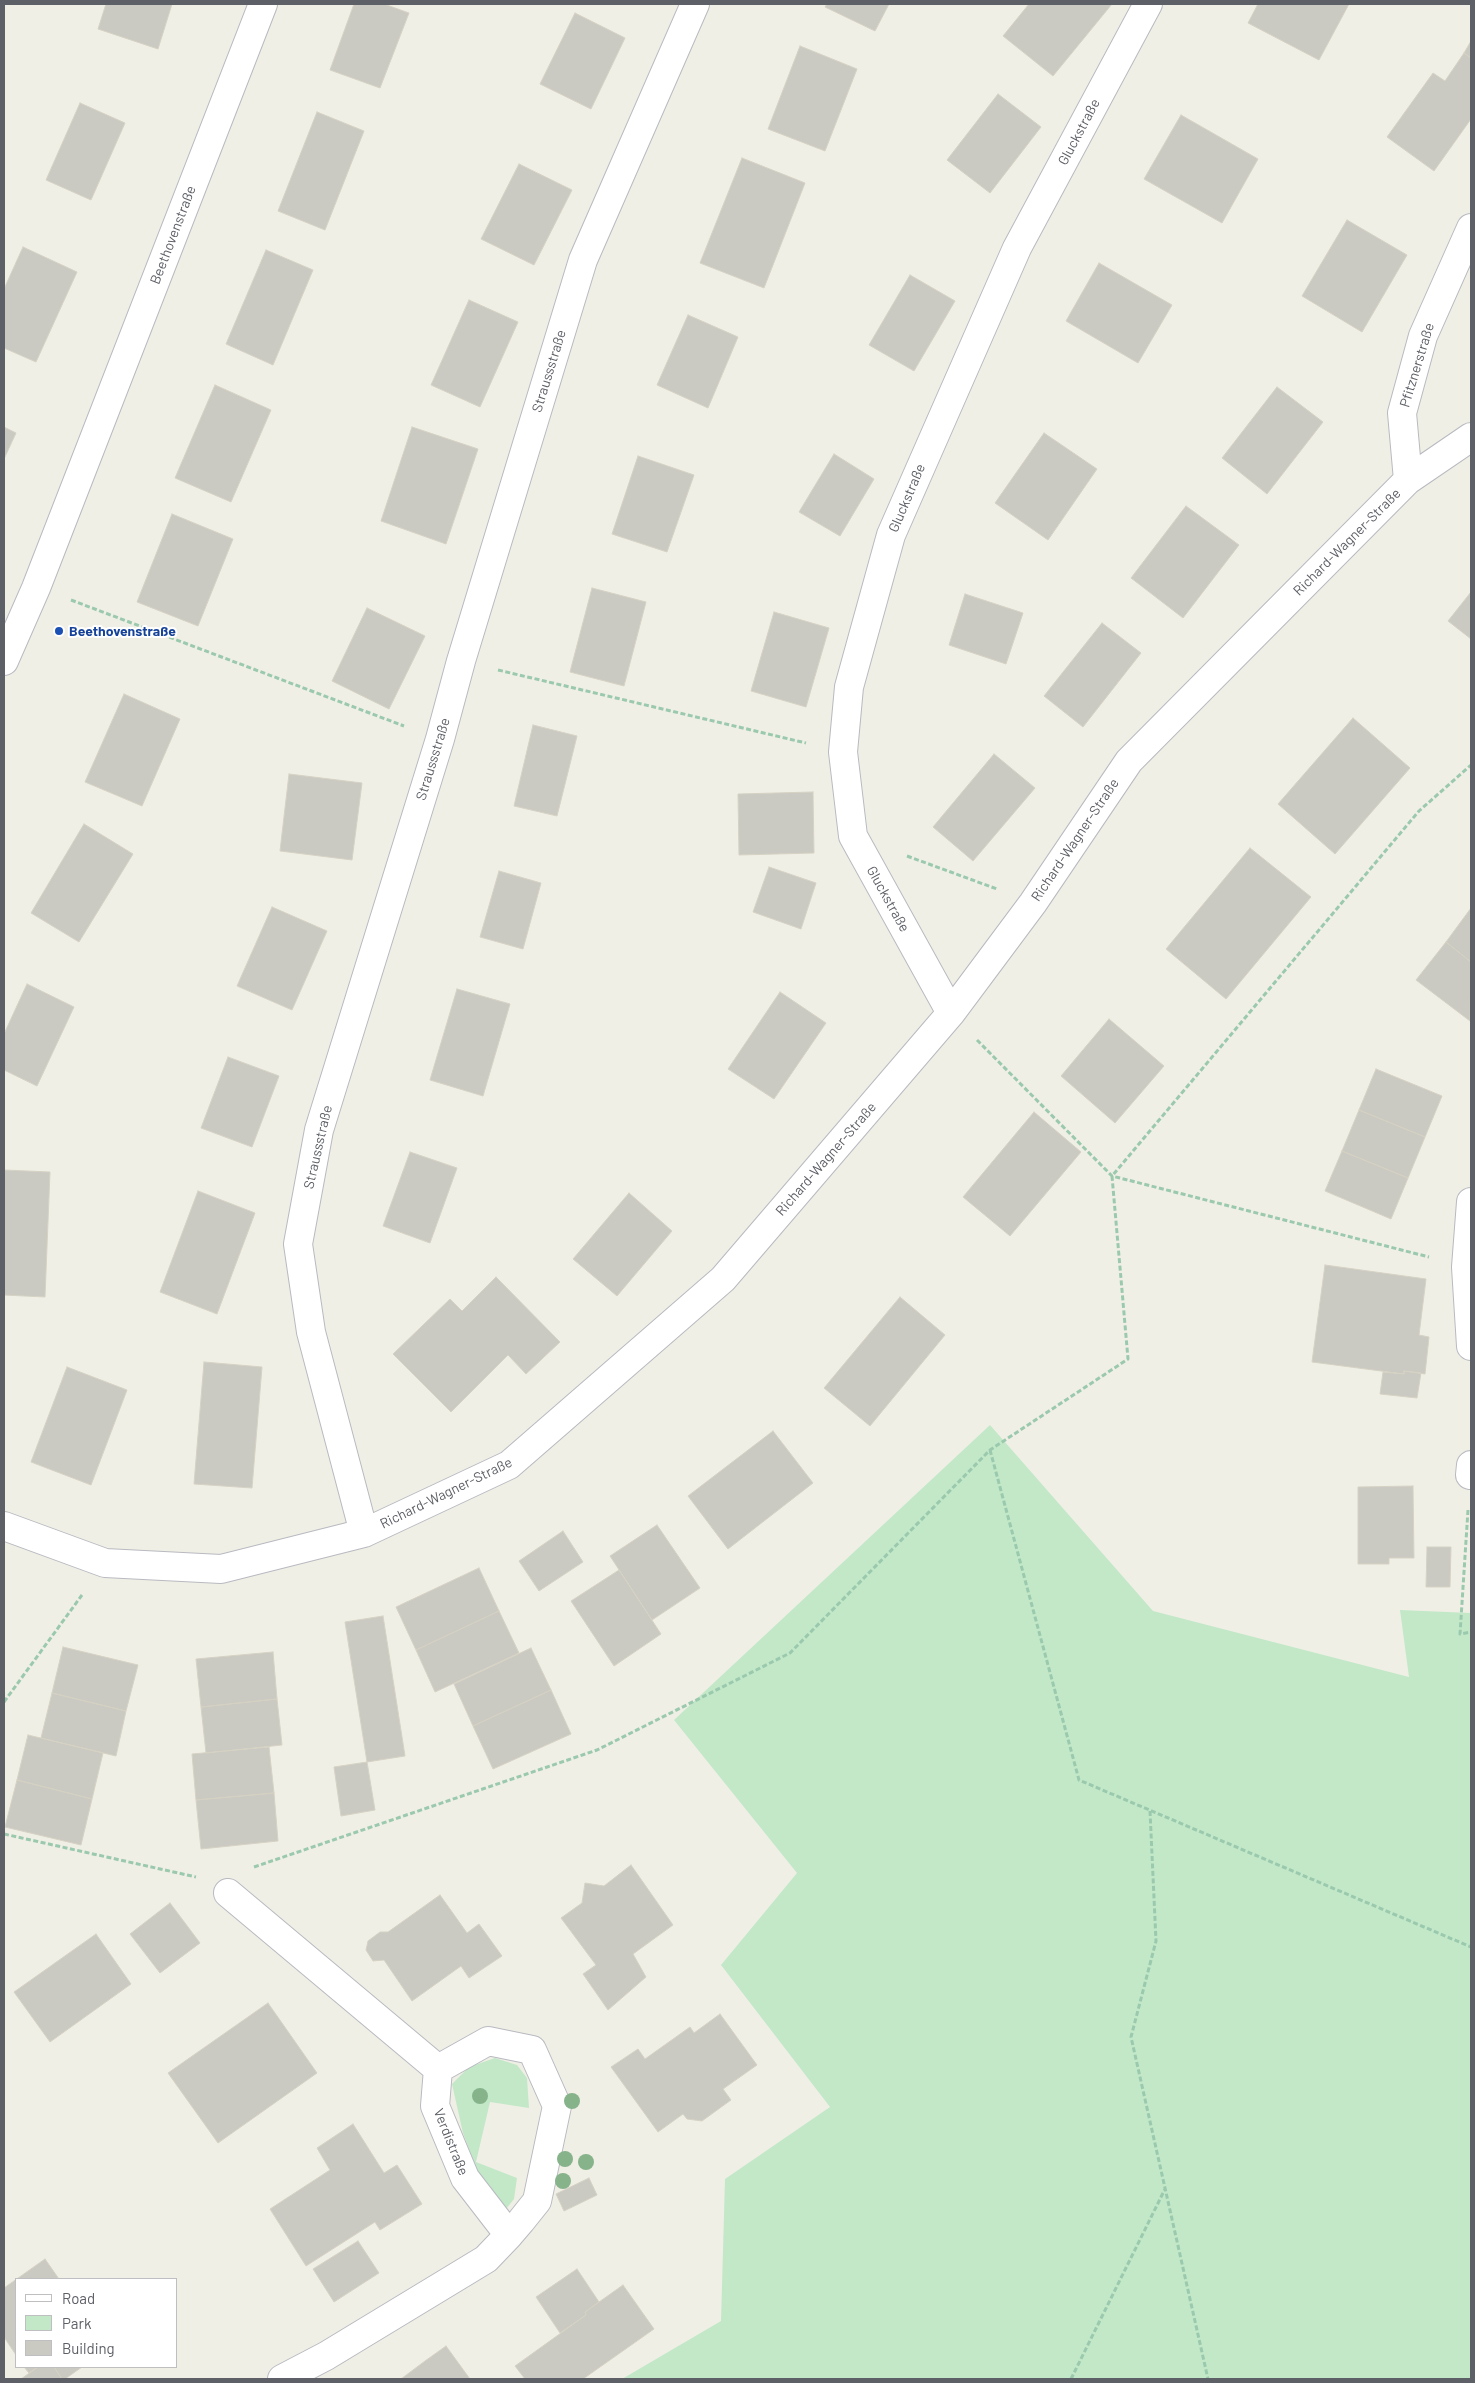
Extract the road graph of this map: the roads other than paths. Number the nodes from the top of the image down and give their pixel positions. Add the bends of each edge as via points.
1 (263, 4) edge
2 (695, 4) edge
3 (1148, 4) edge
4 (1471, 228) edge
5 (1471, 438) edge
6 (1408, 480) junction
7 (4, 661) edge
8 (951, 1013) junction
9 (1471, 1202) edge
10 (1471, 1346) edge
11 (4, 1526) edge
12 (364, 1533) junction
13 (228, 1893) road end
14 (438, 2069) junction
15 (509, 2235) junction
16 (282, 2379) edge

1 - 7 street, Beethovenstraße via 36,588
2 - 12 street, Straussstraße via 583,260 440,740 319,1130 298,1244 311,1332
3 - 8 street, Gluckstraße via 1017,248 891,535 848,687 843,752 853,836
4 - 6 street, Pfitznerstraße via 1423,336 1402,413
5 - 6 street, Richard-Wagner-Straße
6 - 8 street, Richard-Wagner-Straße via 1129,761 1033,903
8 - 12 street, Richard-Wagner-Straße via 723,1279 510,1465
9 - 10 street via 1466,1266
11 - 12 street, Richard-Wagner-Straße via 105,1563 221,1569
13 - 14 street
14 - 15 street, Verdistraße via 435,2106 465,2178
14 - 15 street via 488,2041 532,2050 557,2106 537,2201
15 - 16 street via 486,2260

